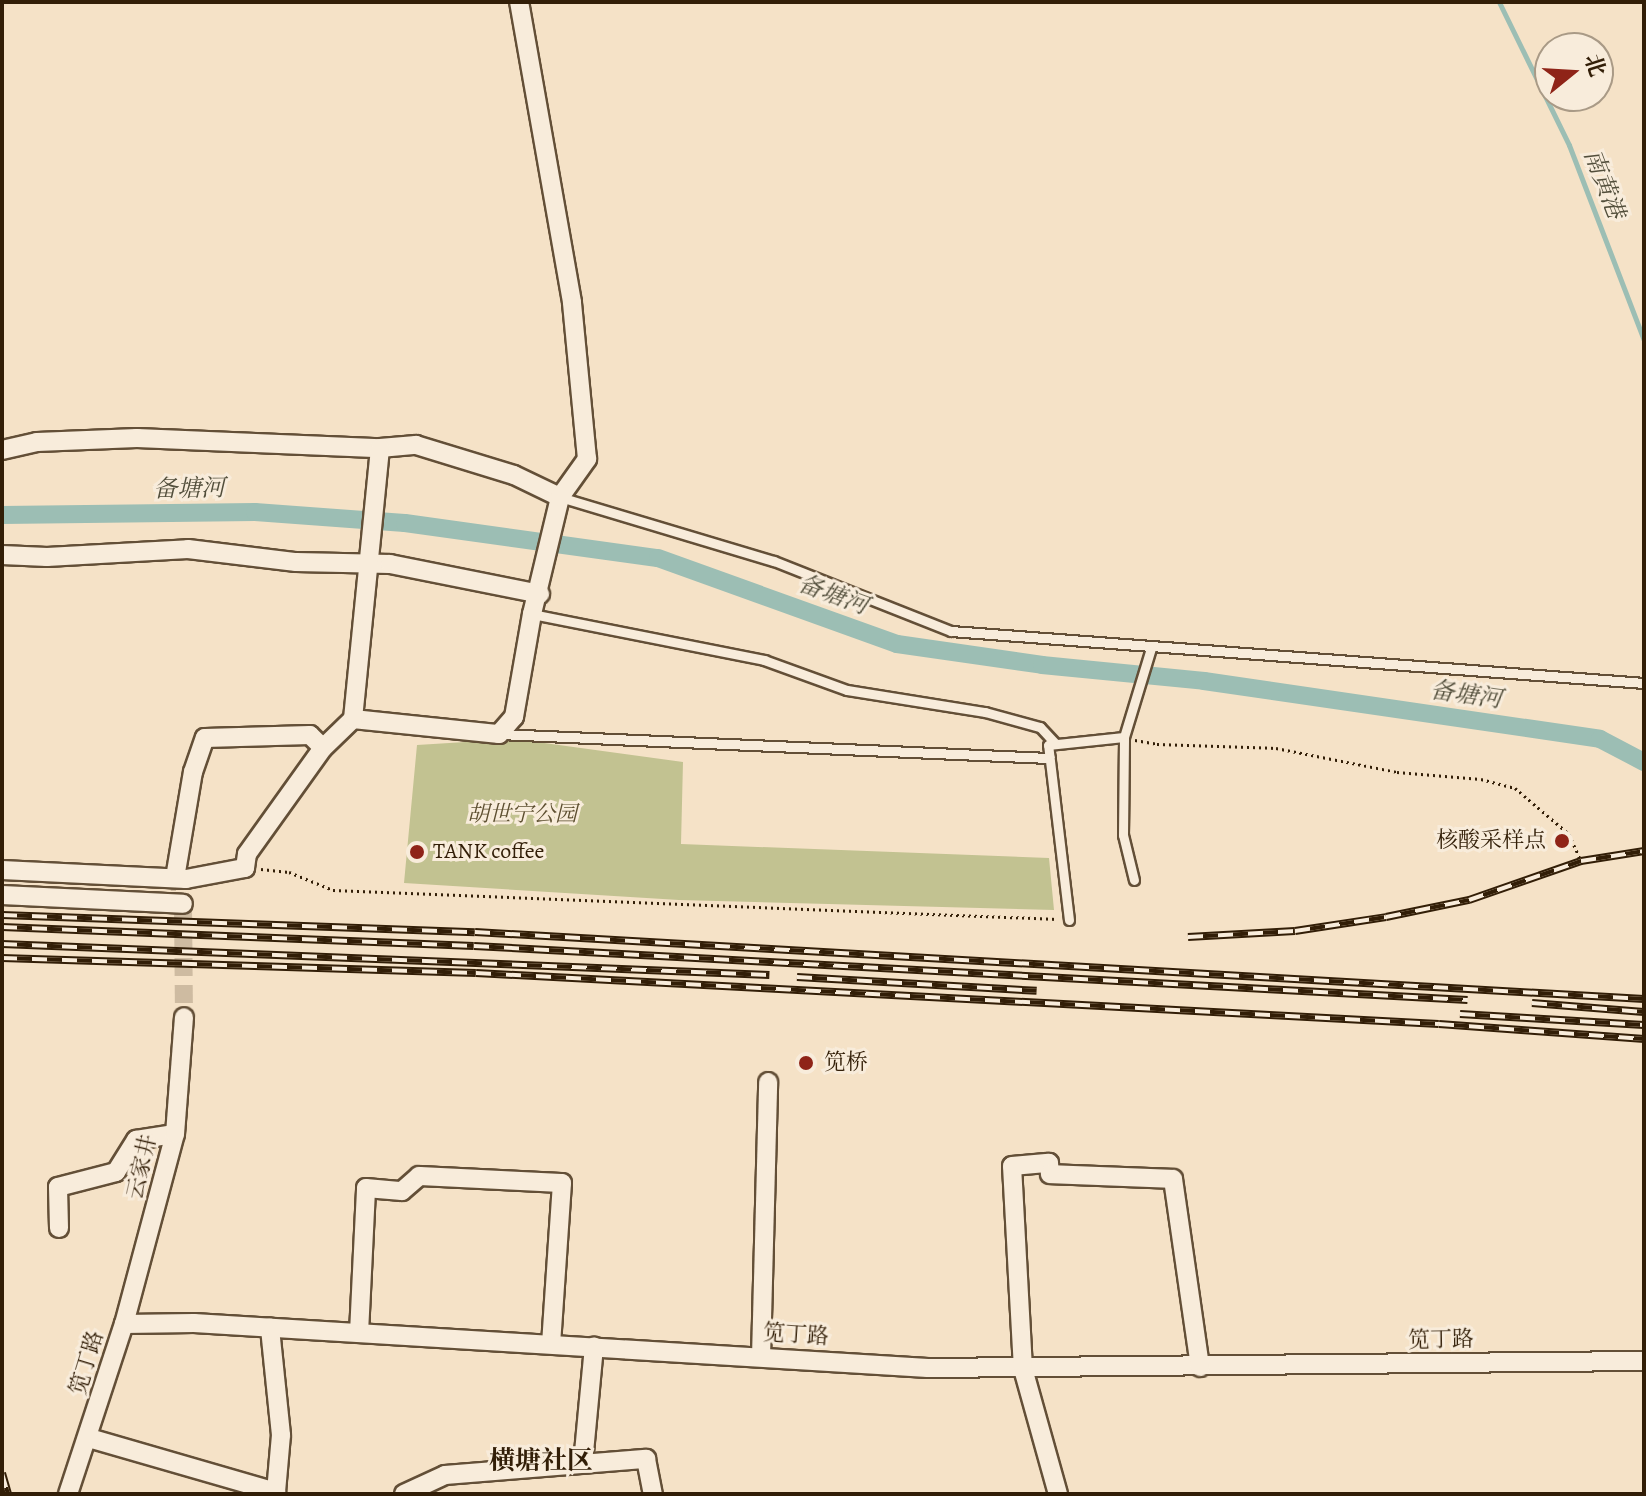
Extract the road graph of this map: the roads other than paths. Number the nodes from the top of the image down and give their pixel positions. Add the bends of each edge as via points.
1 (519, 2) edge
2 (380, 448) junction
3 (2, 450) edge
4 (560, 501) junction
5 (2, 555) edge
6 (371, 564) junction
7 (540, 594) junction
8 (532, 614) junction
9 (1151, 648) junction
10 (1644, 683) edge
11 (353, 719) junction
12 (499, 734) junction
13 (1124, 737) junction
14 (1056, 744) junction
15 (323, 748) junction
16 (1049, 758) junction
17 (2, 870) edge
18 (176, 872) tunnel mouth
19 (1134, 880) dead end
20 (2, 895) edge
21 (183, 904) dead end
22 (1069, 920) road end
23 (184, 1017) tunnel mouth
24 (768, 1082) dead end
25 (175, 1134) junction
26 (59, 1228) dead end
27 (124, 1324) junction
28 (270, 1328) junction
29 (359, 1333) junction
30 (551, 1344) junction
31 (594, 1347) junction
32 (761, 1357) junction
33 (1644, 1361) edge
34 (1200, 1367) junction
35 (1023, 1369) junction
36 (89, 1438) junction
37 (583, 1463) junction
38 (279, 1493) edge
39 (68, 1494) edge
40 (404, 1494) edge
41 (653, 1494) edge
42 (1058, 1494) edge

1 - 4 street via 572,302 587,459
2 - 3 street via 137,438 37,442
2 - 4 street via 416,445 514,475
2 - 6 street
4 - 7 street
4 - 9 lane via 774,561 951,631
5 - 6 street via 188,549 296,562
6 - 7 street
6 - 11 street
7 - 8 street
8 - 12 street via 514,717
8 - 14 lane via 764,660 847,690 985,712 1040,727
9 - 10 lane
9 - 13 lane
11 - 12 street
11 - 15 street
12 - 16 lane
13 - 14 lane
13 - 19 lane via 1123,835
14 - 16 lane via 1048,745
15 - 17 street via 247,854 245,868 186,879
15 - 18 street via 310,735 205,738 193,772
16 - 22 lane
20 - 21 street
23 - 25 street, 云家井
24 - 32 street
25 - 26 street via 136,1140 116,1172 58,1187
25 - 27 street, 云家井
27 - 28 street, 笕丁路
27 - 36 street, 笕丁路
28 - 29 street, 笕丁路
28 - 38 street via 281,1435
29 - 30 street, 笕丁路
29 - 30 street via 366,1188 402,1191 419,1176 562,1183
30 - 31 street, 笕丁路
31 - 32 street, 笕丁路
31 - 37 street
32 - 35 street, 笕丁路
33 - 34 street, 笕丁路
34 - 35 street, 笕丁路
34 - 35 street via 1173,1179 1050,1174 1049,1163 1012,1166
35 - 42 street
36 - 38 street
36 - 39 street, 笕丁路
37 - 40 street via 445,1475
37 - 41 street via 646,1459

